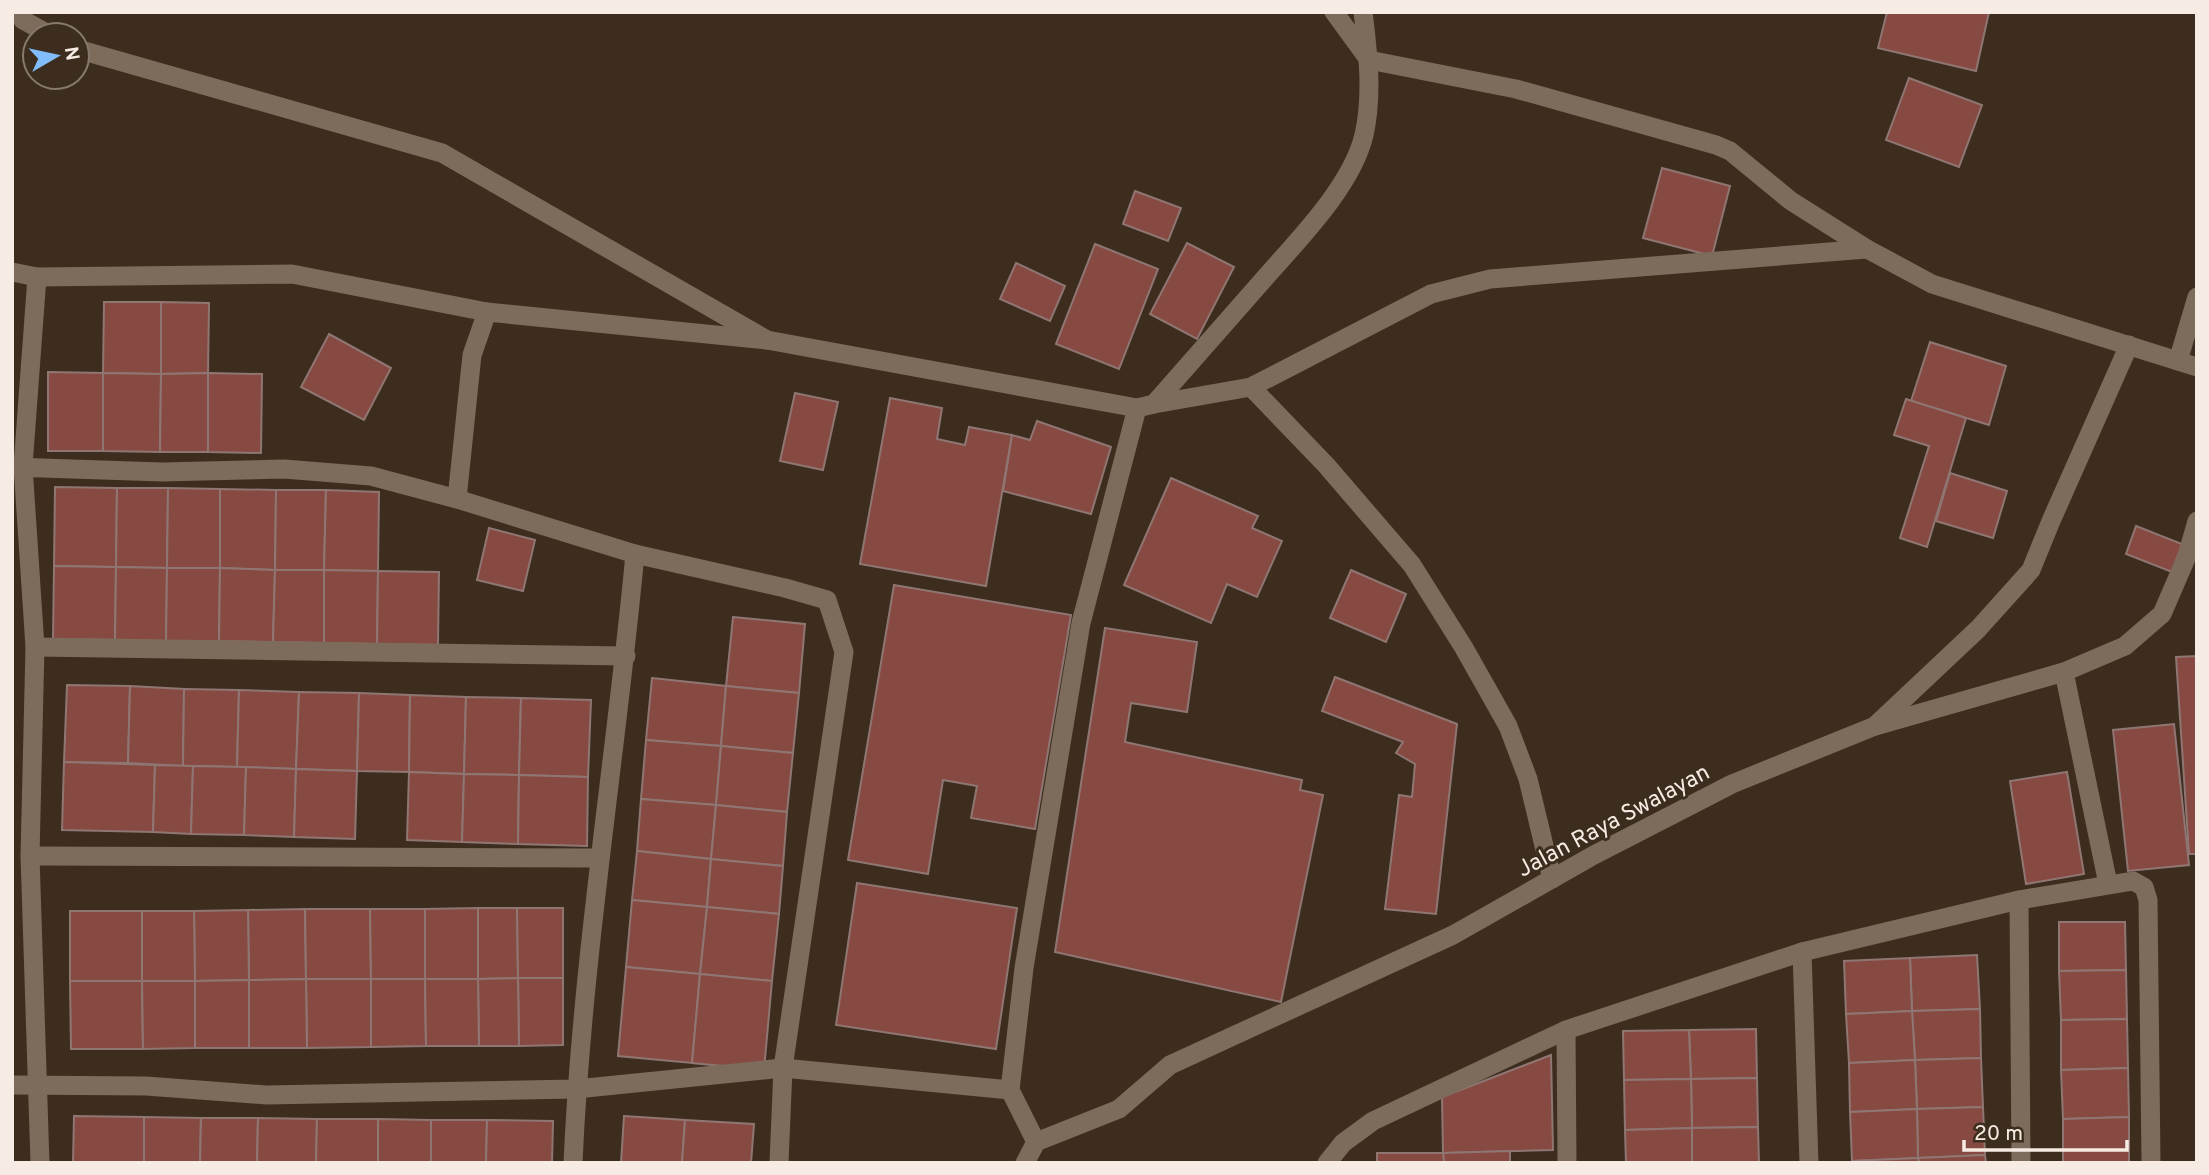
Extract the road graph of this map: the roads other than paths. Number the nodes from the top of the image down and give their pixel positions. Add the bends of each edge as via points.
1 (1334, 12) edge
2 (1363, 12) edge
3 (91, 53) edge
4 (1369, 60) junction
5 (1867, 249) junction
6 (12, 272) edge
7 (37, 277) junction
8 (2197, 297) edge
9 (487, 312) junction
10 (767, 340) junction
11 (2129, 345) junction
12 (2187, 364) edge
13 (1251, 387) junction
14 (1146, 406) junction
15 (18, 467) edge
16 (457, 499) junction
17 (2197, 521) edge
18 (635, 555) junction
19 (35, 647) junction
20 (626, 656) junction
21 (2064, 672) junction
22 (1875, 726) junction
23 (30, 856) junction
24 (600, 858) junction
25 (1552, 879) junction
26 (2108, 884) junction
27 (2019, 900) junction
28 (1802, 952) junction
29 (1566, 1030) junction
30 (783, 1068) junction
31 (12, 1085) edge
32 (37, 1085) junction
33 (576, 1089) junction
34 (1010, 1090) junction
35 (1036, 1142) junction
36 (40, 1163) edge
37 (573, 1163) edge
38 (779, 1163) edge
39 (1026, 1163) edge
40 (1327, 1163) edge
41 (1567, 1163) edge
42 (1809, 1163) edge
43 (2021, 1163) edge
44 (2151, 1163) edge

1 - 4 street
2 - 4 street
3 - 10 street via 442,153
4 - 5 street via 1516,89 1716,145 1730,151 1791,201
4 - 14 street via 1363,137 1325,209
5 - 11 street via 1932,284
5 - 13 street via 1480,281 1401,308
6 - 7 street
7 - 9 street via 292,274
7 - 15 street
8 - 12 street
9 - 10 street
9 - 16 street via 472,355
10 - 14 street
11 - 12 street
11 - 22 street via 2031,570 1978,629
13 - 14 street
13 - 25 street via 1412,565 1438,606 1508,726 1528,779
14 - 34 street via 1081,623 1024,968
15 - 16 street via 162,472 284,469 371,476
15 - 19 street
16 - 18 street
17 - 21 street, Jalan Raya Swalayan via 2162,614 2124,646
18 - 20 street
18 - 30 street via 827,600 844,652
19 - 20 street
19 - 23 street
20 - 24 street
21 - 22 street, Jalan Raya Swalayan
21 - 26 street
22 - 25 street, Jalan Raya Swalayan via 1732,785
23 - 24 street
23 - 32 street
24 - 33 street
25 - 35 street, Jalan Raya Swalayan via 1453,935 1170,1065 1119,1108
26 - 27 street
26 - 44 street via 2139,883 2148,900
27 - 28 street
27 - 43 street
28 - 29 street
28 - 42 street
29 - 40 street via 1373,1121 1343,1143
29 - 41 street
30 - 33 street
30 - 34 street
30 - 38 street
31 - 32 street
32 - 33 street via 146,1086 267,1095
32 - 36 street
33 - 37 street
34 - 35 street
35 - 39 street

